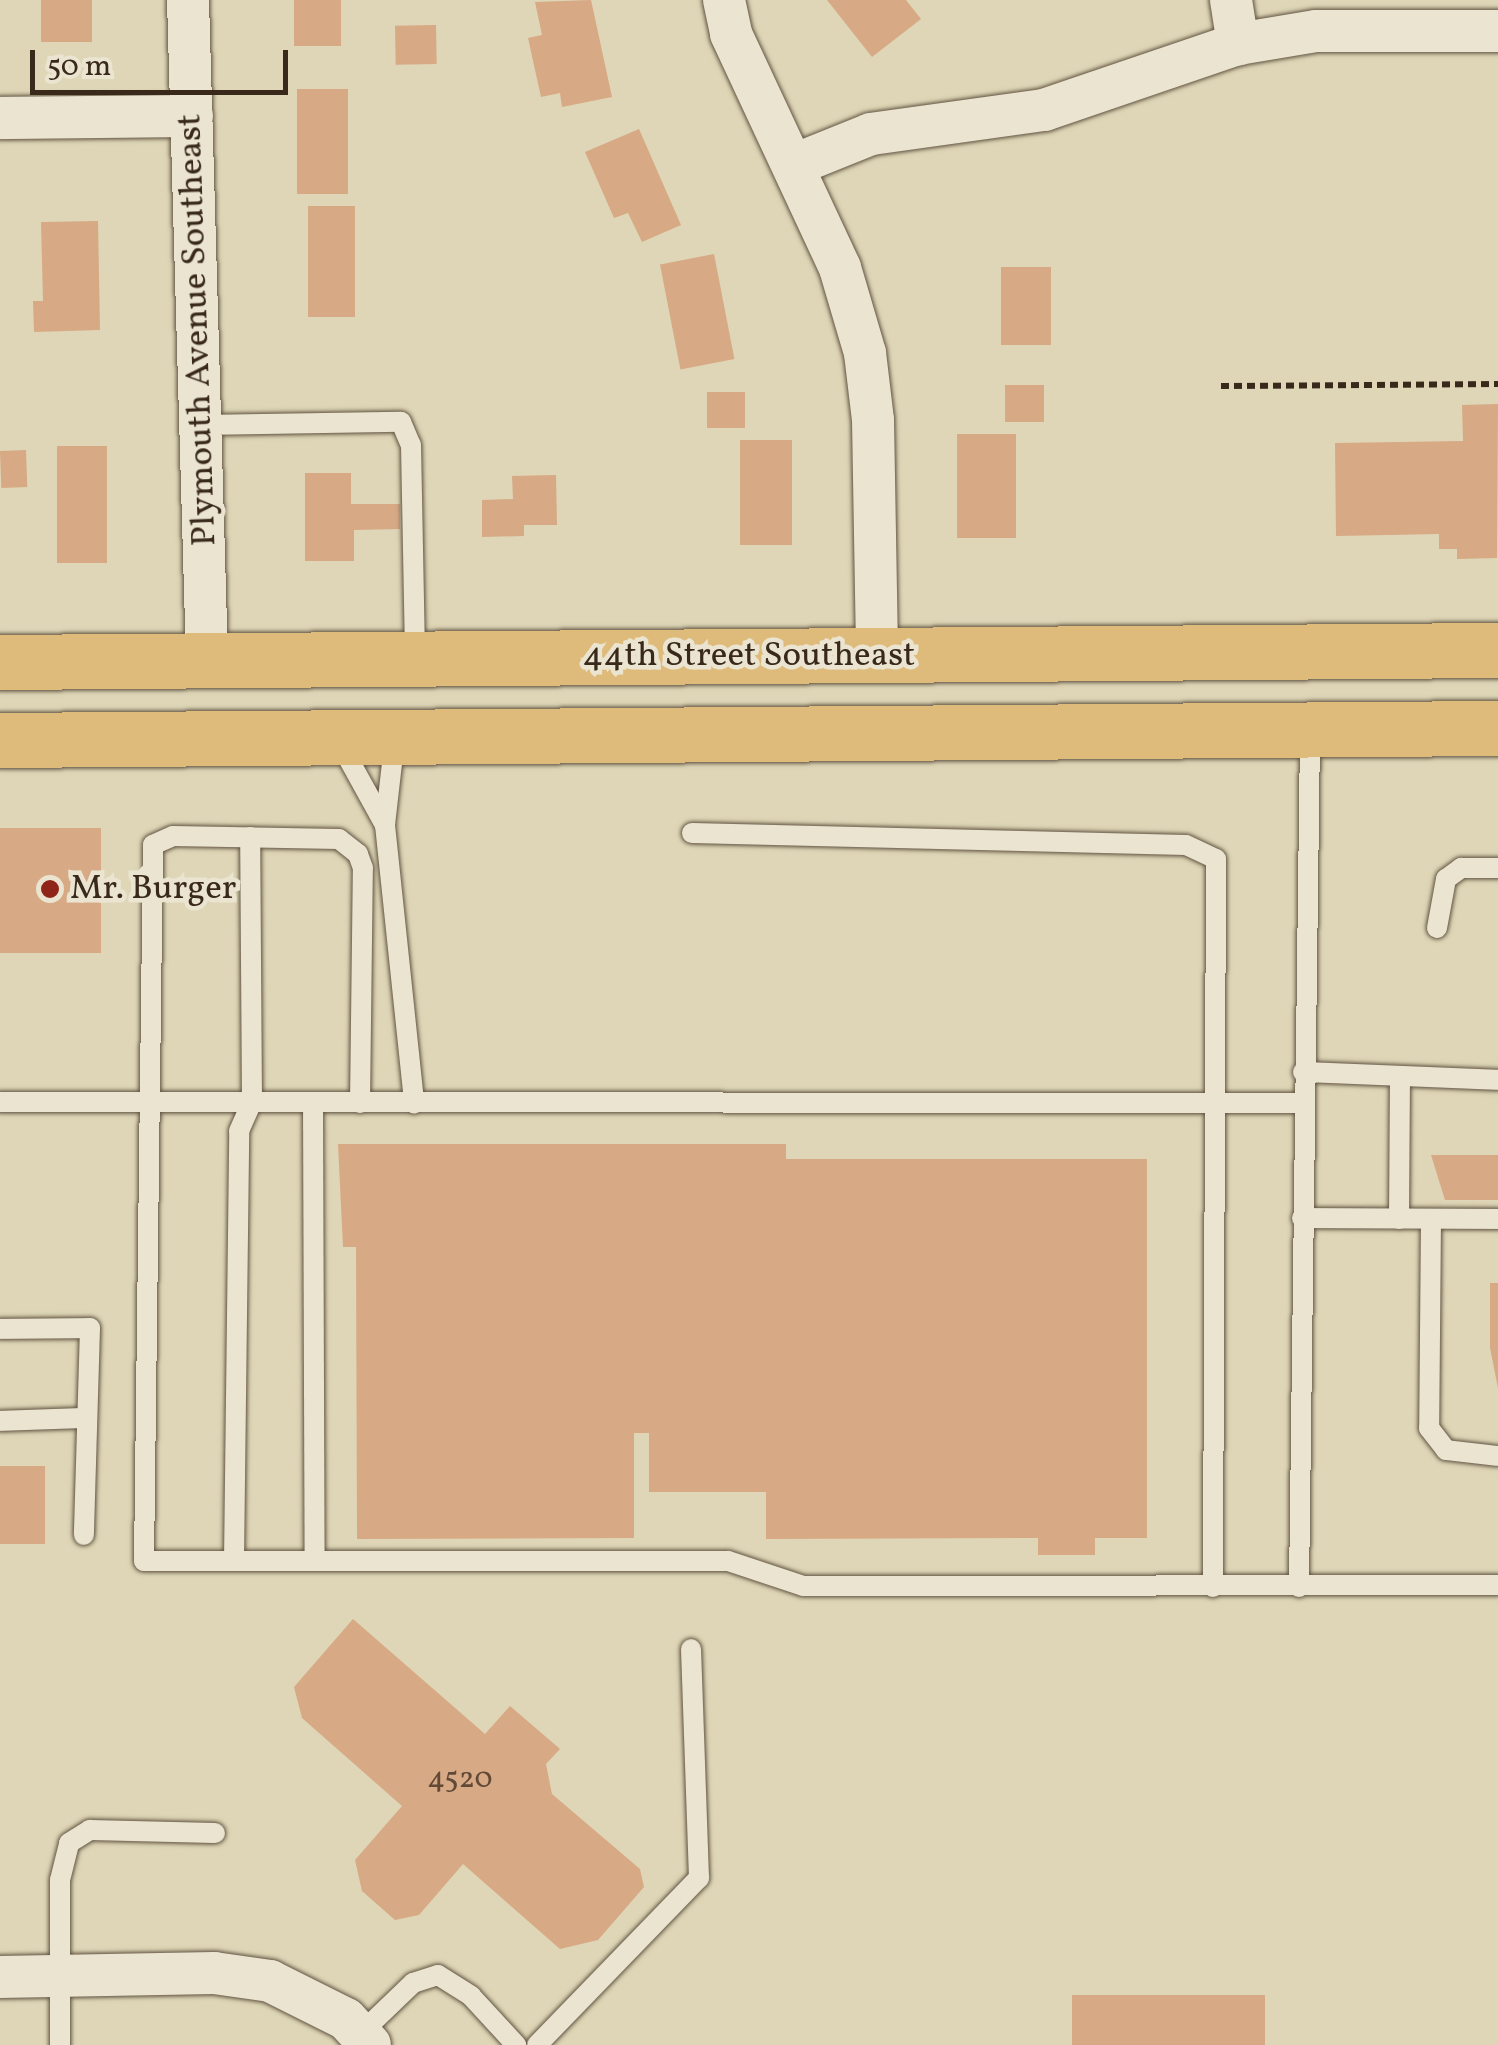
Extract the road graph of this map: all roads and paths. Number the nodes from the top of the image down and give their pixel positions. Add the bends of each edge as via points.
1 (188, 0) edge
2 (724, 0) edge
3 (1232, 0) edge
4 (1498, 31) edge
5 (1238, 44) junction
6 (192, 116) junction
7 (0, 118) edge
8 (794, 166) junction
9 (1498, 384) edge
10 (1222, 386) dead end
11 (201, 425) junction
12 (1498, 650) edge
13 (876, 654) junction
14 (415, 658) junction
15 (207, 660) junction
16 (0, 662) edge
17 (1498, 673) edge
18 (1498, 728) edge
19 (1310, 730) junction
20 (769, 734) junction
21 (337, 737) junction
22 (395, 737) junction
23 (0, 740) edge
24 (385, 830) junction
25 (692, 833) dead end
26 (250, 837) junction
27 (358, 854) junction
28 (1498, 868) edge
29 (1437, 928) dead end
30 (1303, 1072) junction
31 (1400, 1076) junction
32 (1498, 1080) edge
33 (0, 1102) edge
34 (149, 1102) junction
35 (252, 1102) junction
36 (313, 1102) junction
37 (360, 1103) junction
38 (414, 1103) junction
39 (1214, 1103) junction
40 (1303, 1103) junction
41 (1302, 1218) junction
42 (1399, 1219) junction
43 (1498, 1219) edge
44 (1430, 1220) junction
45 (0, 1329) edge
46 (88, 1418) junction
47 (0, 1422) edge
48 (1498, 1456) edge
49 (84, 1535) dead end
50 (234, 1562) junction
51 (315, 1562) junction
52 (1498, 1585) edge
53 (1213, 1587) junction
54 (1299, 1587) junction
55 (691, 1649) dead end
56 (215, 1833) dead end
57 (58, 1976) junction
58 (0, 1977) edge
59 (365, 2040) edge
60 (60, 2045) edge
61 (516, 2045) edge
62 (538, 2045) edge

1 - 6 street, Plymouth Avenue Southeast
2 - 8 street via 731,34
3 - 5 street
4 - 5 street via 1316,31
5 - 8 street via 1044,110 871,134
6 - 7 street
6 - 11 street, Plymouth Avenue Southeast
8 - 13 street via 840,268 865,353 873,420
9 - 10 path
11 - 14 lane via 402,422 411,445
11 - 15 street, Plymouth Avenue Southeast
12 - 13 main road, 44th Street Southeast
13 - 14 main road, 44th Street Southeast
13 - 20 main road via 838,704
14 - 15 main road, 44th Street Southeast
15 - 16 main road, 44th Street Southeast
17 - 19 main road via 1374,670 1345,680 1321,703
18 - 19 main road
19 - 20 main road
19 - 30 lane
20 - 22 main road
21 - 22 main road
21 - 23 main road
21 - 24 lane
22 - 24 lane
24 - 27 lane
24 - 38 lane
25 - 39 lane via 1208,850 1218,871
26 - 27 lane via 339,839
26 - 34 lane via 173,836 153,845
26 - 35 lane
27 - 37 lane via 364,868
28 - 29 lane via 1460,868 1446,879
30 - 31 lane
30 - 40 lane
31 - 32 lane
31 - 42 lane
33 - 34 lane
34 - 35 lane
34 - 50 lane via 140,1553 156,1563
35 - 36 lane
35 - 50 lane via 239,1131
36 - 37 lane
36 - 51 lane
37 - 38 lane
38 - 39 lane
39 - 40 lane
39 - 53 lane
40 - 41 lane
41 - 42 lane
41 - 54 lane
42 - 44 lane
43 - 44 lane
44 - 48 lane via 1429,1428 1446,1450
45 - 46 lane via 90,1328
46 - 47 lane
46 - 49 lane
50 - 51 lane
51 - 53 lane via 728,1562 802,1586
52 - 54 lane
53 - 54 lane
55 - 62 lane via 699,1878
56 - 57 lane via 90,1830 69,1843 60,1880
57 - 58 street
57 - 59 street via 214,1974 270,1981
57 - 60 lane
59 - 61 lane via 413,1983 438,1975 471,1996

